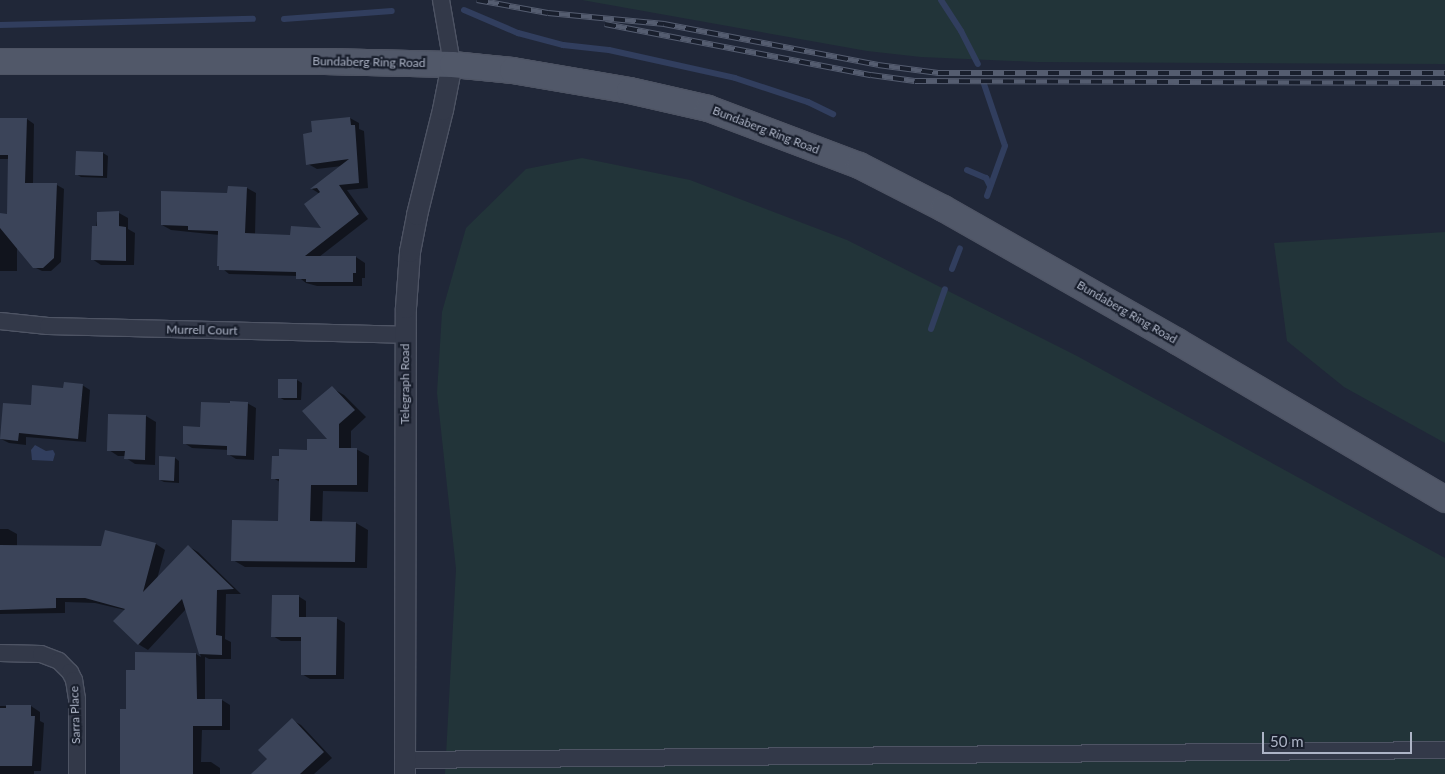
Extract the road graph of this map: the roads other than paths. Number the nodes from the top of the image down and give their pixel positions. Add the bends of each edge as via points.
1 (441, 0) edge
2 (0, 61) edge
3 (452, 64) junction
4 (0, 321) edge
5 (405, 335) junction
6 (1445, 499) edge
7 (0, 653) edge
8 (1445, 750) edge
9 (405, 767) edge
10 (76, 774) edge

1 - 3 street, Telegraph Road
2 - 3 main road, Bundaberg Ring Road
3 - 5 street, Telegraph Road via 410,252
3 - 6 main road, Bundaberg Ring Road via 532,73 708,108 859,165 943,208 1160,331
4 - 5 street, Murrell Court via 48,326
5 - 9 street, Telegraph Road
7 - 10 street, Sarra Place via 42,654 68,662 76,690
8 - 9 street

